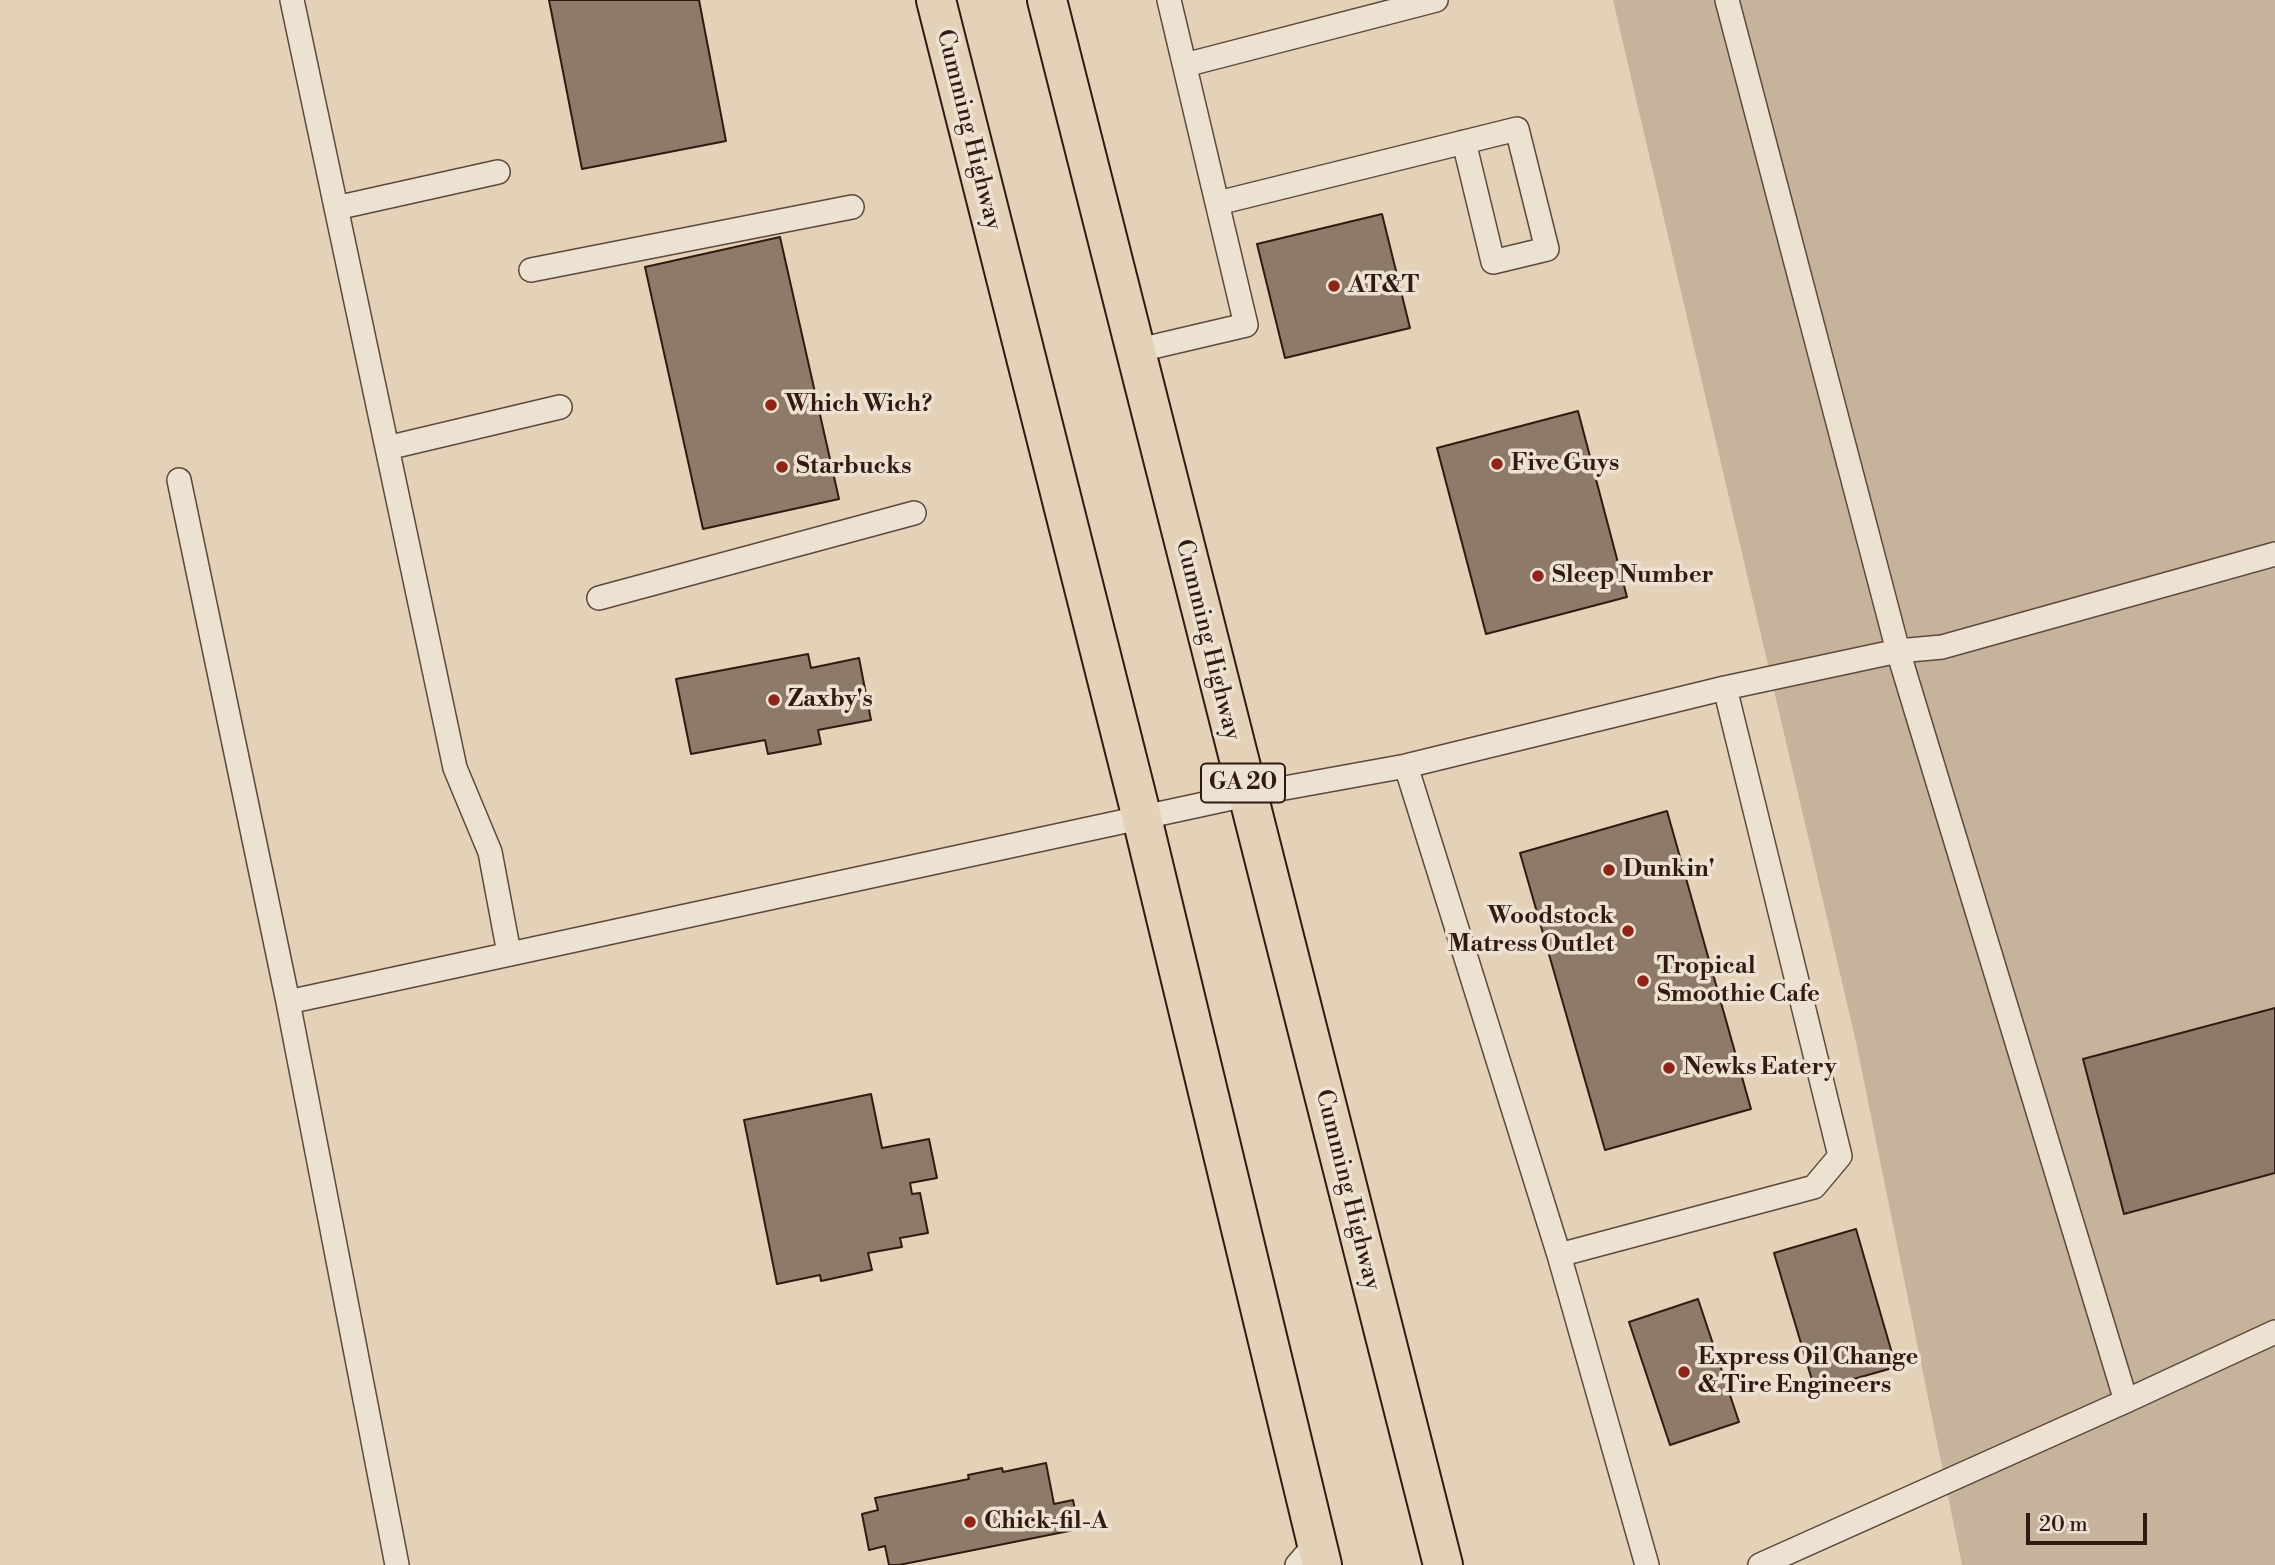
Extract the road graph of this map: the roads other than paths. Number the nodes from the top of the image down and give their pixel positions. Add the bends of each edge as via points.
1 (292, 0) edge
2 (936, 0) edge
3 (1047, 0) edge
4 (1169, 0) edge
5 (1436, 0) edge
6 (1727, 0) edge
7 (1185, 65) junction
8 (1464, 142) junction
9 (498, 172) dead end
10 (1218, 203) junction
11 (852, 207) dead end
12 (336, 208) junction
13 (531, 270) dead end
14 (1135, 351) junction
15 (560, 407) dead end
16 (387, 448) junction
17 (179, 480) dead end
18 (914, 513) dead end
19 (2275, 554) edge
20 (599, 598) dead end
21 (1898, 651) junction
22 (1725, 688) junction
23 (1406, 766) junction
24 (1246, 795) junction
25 (1142, 818) junction
26 (509, 953) junction
27 (288, 1002) junction
28 (1559, 1255) junction
29 (2275, 1332) edge
30 (2126, 1401) junction
31 (1312, 1557) edge
32 (397, 1565) edge
33 (1443, 1565) edge
34 (1647, 1565) edge
35 (1760, 1565) edge

1 - 12 lane
2 - 25 main road, Cumming Highway
3 - 14 main road, Cumming Highway / GA 20
4 - 7 lane
5 - 7 lane
6 - 21 lane
7 - 10 lane
8 - 8 lane via 1517,129 1547,249 1493,262
8 - 10 lane
9 - 12 lane
10 - 14 lane via 1246,325
11 - 13 lane
12 - 16 lane
14 - 24 main road, Cumming Highway / GA 20
15 - 16 lane
16 - 26 lane via 455,768 490,852
17 - 27 lane
18 - 20 lane
19 - 21 lane via 1942,647
21 - 22 lane
21 - 30 lane
22 - 23 lane
22 - 28 lane via 1840,1157 1814,1187
23 - 24 lane
23 - 28 lane
24 - 25 lane
24 - 33 main road, Cumming Highway / GA 20
25 - 26 lane
25 - 31 main road, Cumming Highway via 1269,1351
26 - 27 lane
27 - 32 lane
28 - 34 lane
29 - 30 lane
30 - 35 lane

